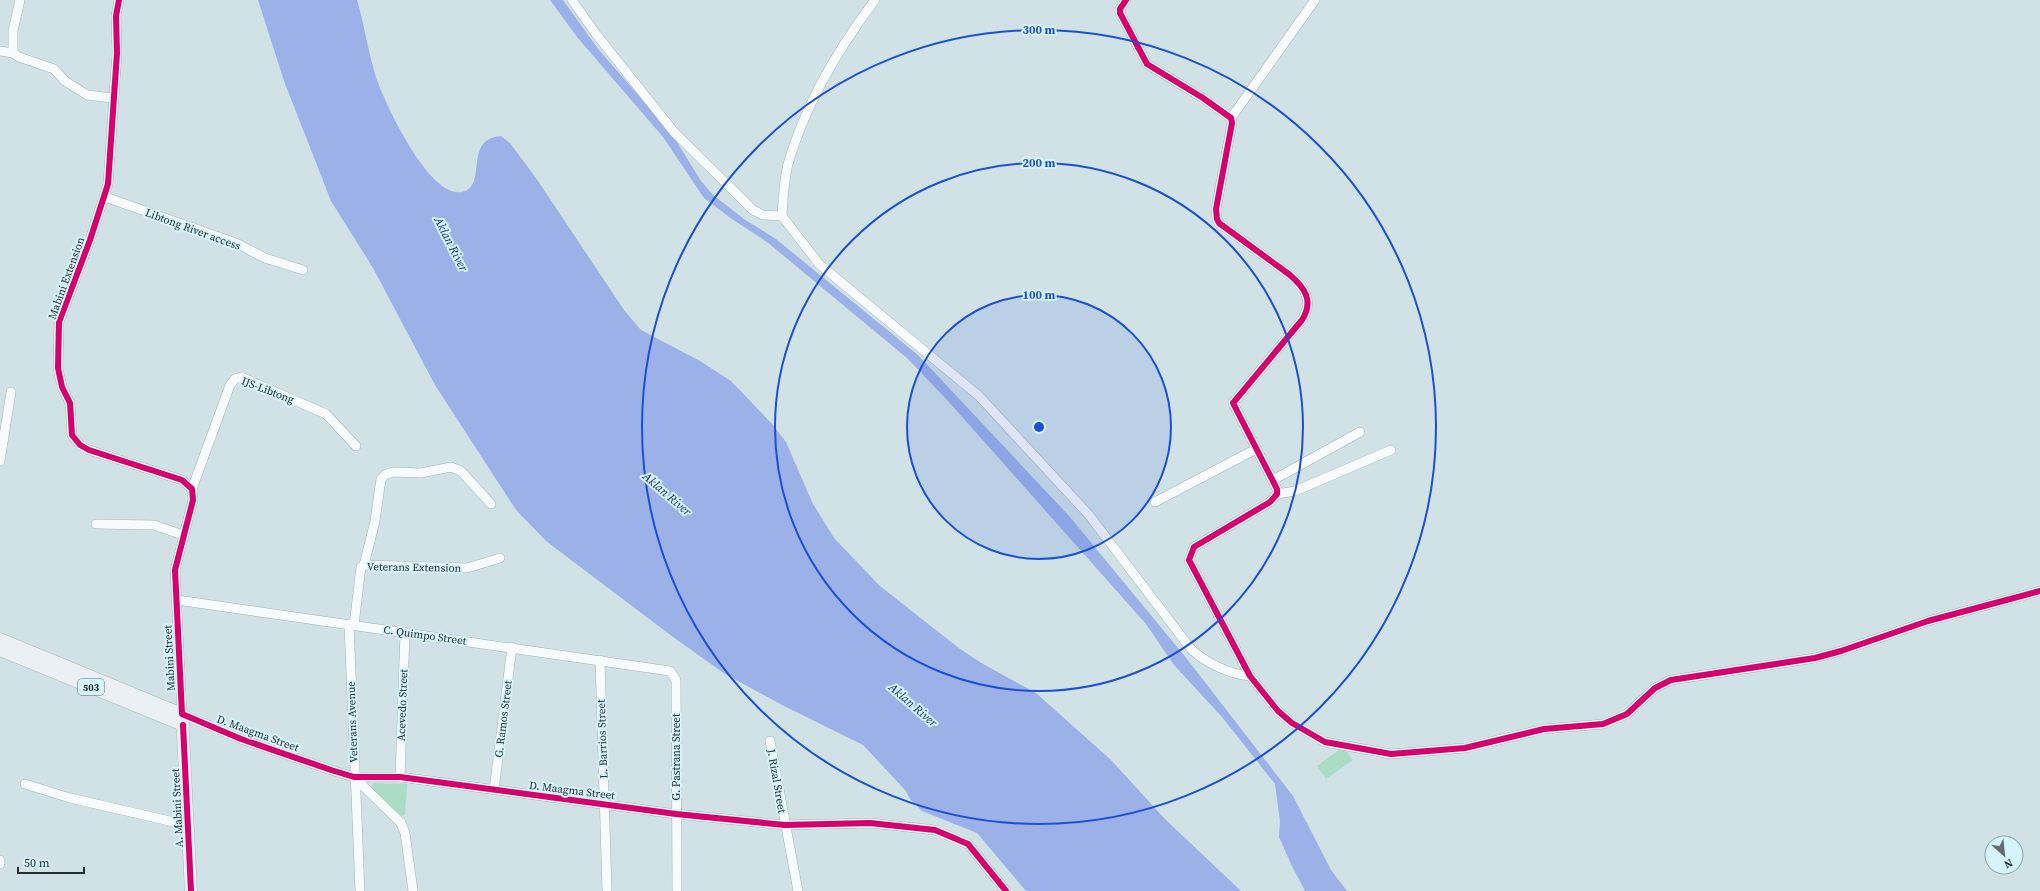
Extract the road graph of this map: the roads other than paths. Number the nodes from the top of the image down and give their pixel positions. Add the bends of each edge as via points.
1 (20, 0) edge
2 (119, 0) edge
3 (572, 0) edge
4 (875, 0) edge
5 (1126, 0) edge
6 (1315, 0) edge
7 (0, 51) edge
8 (13, 53) junction
9 (113, 98) junction
10 (1231, 118) junction
11 (105, 197) junction
12 (782, 216) junction
13 (302, 270) dead end
14 (12, 392) dead end
15 (1360, 432) dead end
16 (356, 446) dead end
17 (1256, 449) junction
18 (1391, 450) dead end
19 (0, 461) edge
20 (1273, 480) junction
21 (192, 489) junction
22 (1277, 494) junction
23 (1155, 502) dead end
24 (491, 504) dead end
25 (96, 524) dead end
26 (183, 535) junction
27 (500, 558) dead end
28 (364, 565) junction
29 (2040, 591) edge
30 (177, 600) junction
31 (351, 624) junction
32 (405, 632) junction
33 (0, 639) edge
34 (512, 647) junction
35 (0, 650) edge
36 (600, 660) junction
37 (673, 673) joint
38 (1250, 676) junction
39 (182, 720) junction
40 (770, 741) dead end
41 (354, 776) junction
42 (400, 777) junction
43 (25, 784) dead end
44 (494, 790) junction
45 (604, 804) junction
46 (676, 814) junction
47 (187, 825) junction
48 (785, 825) junction
49 (0, 860) edge
50 (0, 864) edge
51 (191, 891) edge
52 (360, 891) edge
53 (413, 891) edge
54 (606, 891) edge
55 (676, 891) edge
56 (798, 891) edge
57 (1006, 891) edge

1 - 8 street via 13,31
2 - 9 street, Mabini Extension via 116,16 117,53
3 - 12 street via 674,132 753,210 763,215
4 - 12 street via 837,53 806,115 788,165
5 - 10 street via 1120,13 1143,60
6 - 10 street
7 - 8 street
8 - 9 street via 54,69 87,95
9 - 11 street, Mabini Extension via 110,166
10 - 17 street via 1216,209 1217,219 1299,282 1308,301 1307,311 1302,320 1234,400 1234,407
11 - 13 street, Libtong River access via 236,242 265,258
11 - 21 street, Mabini Extension via 59,322 58,368 62,387 70,403 72,435 84,448 182,480
12 - 38 street via 819,264 979,396 1089,515 1191,649 1200,657 1236,675
14 - 19 street
15 - 20 street
16 - 21 street, IJS-Libtong via 326,414 241,377 230,385
17 - 20 street
17 - 23 street
18 - 22 street via 1295,491
20 - 22 street
21 - 26 street via 193,500
22 - 38 street via 1270,502 1194,547 1189,560
24 - 28 street via 461,471 451,467 422,473 392,472 385,475 381,479 375,520
25 - 26 street via 154,525
26 - 30 street via 175,570
27 - 28 street, Veterans Extension via 467,568
28 - 31 street, Veterans Extension via 361,567
29 - 38 street via 1928,621 1841,652 1808,660 1678,678 1661,684 1627,714 1603,724 1544,729 1465,748 1391,754 1325,742 1292,723 1278,711
30 - 31 street, C. Quimpo Street
30 - 39 street, Mabini Street
31 - 32 street, C. Quimpo Street
31 - 41 street, Veterans Avenue
32 - 34 street, C. Quimpo Street
32 - 42 street, Acevedo Street
33 - 39 main road, 503
34 - 36 street, C. Quimpo Street
34 - 44 street, G. Ramos Street
35 - 39 main road, 503
36 - 37 street, C. Quimpo Street via 667,669
36 - 45 street, L. Barrios Street
37 - 46 street, G. Pastrana Street via 677,684
39 - 41 street, D. Maagma Street via 194,721 330,770
39 - 47 main road, A. Mabini Street
40 - 48 street, J. Rizal Street
41 - 42 street, D. Maagma Street
41 - 52 street, Veterans Avenue
41 - 53 street via 401,823 405,833
42 - 44 street, D. Maagma Street
43 - 47 street via 70,798
44 - 45 street, D. Maagma Street
45 - 46 street, D. Maagma Street
45 - 54 street, L. Barrios Street
46 - 48 street, D. Maagma Street
46 - 55 street, G. Pastrana Street
47 - 51 main road, A. Mabini Street
48 - 56 street, J. Rizal Street
48 - 57 street, D. Maagma Street via 870,823 935,830 968,844
49 - 50 street

